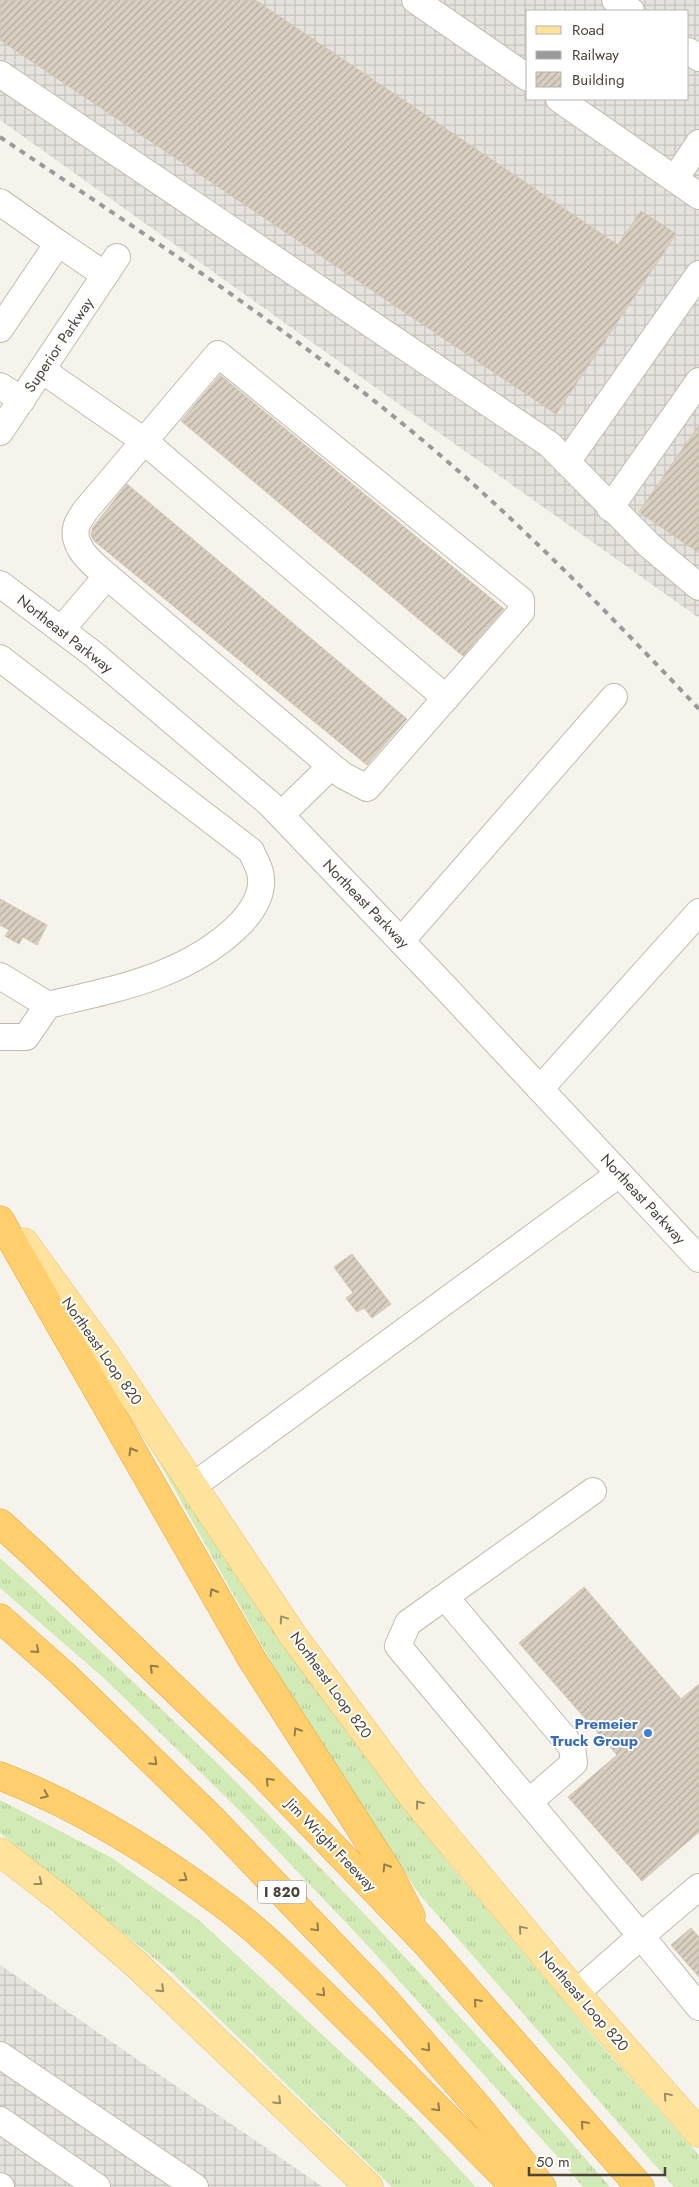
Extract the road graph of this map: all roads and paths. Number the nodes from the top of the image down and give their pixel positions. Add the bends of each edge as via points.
1 (415, 0) edge
2 (615, 0) edge
3 (630, 10) edge
4 (0, 74) edge
5 (526, 77) edge
6 (559, 100) edge
7 (699, 143) edge
8 (675, 179) junction
9 (699, 196) edge
10 (0, 202) edge
11 (58, 243) junction
12 (699, 274) edge
13 (4, 318) edge
14 (42, 370) junction
15 (699, 380) edge
16 (0, 386) edge
17 (22, 400) junction
18 (0, 432) edge
19 (144, 441) junction
20 (567, 462) junction
21 (610, 508) junction
22 (107, 576) junction
23 (0, 584) edge
24 (699, 587) edge
25 (61, 630) junction
26 (0, 658) edge
27 (614, 697) dead end
28 (446, 698) junction
29 (331, 766) junction
30 (281, 815) junction
31 (699, 912) edge
32 (401, 941) junction
33 (0, 976) edge
34 (48, 1005) junction
35 (0, 1037) edge
36 (540, 1089) junction
37 (619, 1174) junction
38 (0, 1209) edge
39 (0, 1220) edge
40 (699, 1259) edge
41 (193, 1486) junction
42 (593, 1491) dead end
43 (0, 1523) edge
44 (445, 1597) junction
45 (0, 1618) edge
46 (0, 1776) edge
47 (529, 1802) junction
48 (0, 1852) edge
49 (699, 1887) edge
50 (641, 1936) junction
51 (425, 1942) junction
52 (576, 1993) junction
53 (699, 2007) edge
54 (0, 2055) edge
55 (0, 2120) edge
56 (699, 2133) edge
57 (97, 2187) edge
58 (194, 2187) edge
59 (369, 2187) edge
60 (515, 2187) edge
61 (542, 2187) edge
62 (640, 2187) edge

1 - 5 street
2 - 3 street
4 - 20 street via 549,444
6 - 8 street
7 - 8 street
8 - 9 street
10 - 11 street
11 - 13 street
11 - 14 street, Superior Parkway via 112,266
12 - 20 street
14 - 17 street, Superior Parkway
14 - 19 street
15 - 21 street
16 - 17 street
17 - 18 street, Superior Parkway
19 - 22 street via 84,510 76,528 76,542 86,557
19 - 28 street
19 - 28 street via 218,354 521,600 521,612
20 - 21 street
21 - 24 street
22 - 25 street
22 - 29 street
23 - 25 street, Northeast Parkway
25 - 30 street, Northeast Parkway via 224,763
26 - 34 street via 251,851 261,874 259,896 252,912 227,937 199,957 161,975
27 - 32 street
28 - 29 street via 367,788
29 - 30 street
30 - 32 street, Northeast Parkway
31 - 36 street
32 - 36 street, Northeast Parkway
33 - 34 street
34 - 35 street via 26,1037
36 - 37 street, Northeast Parkway
37 - 40 street, Northeast Parkway
37 - 41 street
38 - 41 main road, Northeast Loop 820 via 105,1354
51 -> 39 highway via 389,1873 253,1661
52 -> 41 main road, Northeast Loop 820 via 412,1796 294,1637
42 - 44 street
51 -> 43 highway, Jim Wright Freeway via 256,1767
44 - 47 street via 572,1748 574,1763
44 - 47 street via 408,1623 398,1646
45 -> 61 highway, I 820 via 62,1673 213,1820 377,1992 478,2107
46 -> 60 highway via 67,1806 115,1833 228,1909 292,1964
47 - 50 street
48 -> 59 main road via 138,1966
49 - 50 street
50 - 52 street
50 - 53 street
62 -> 51 highway, Jim Wright Freeway
56 -> 52 main road, Northeast Loop 820
54 - 58 street
55 - 57 street

